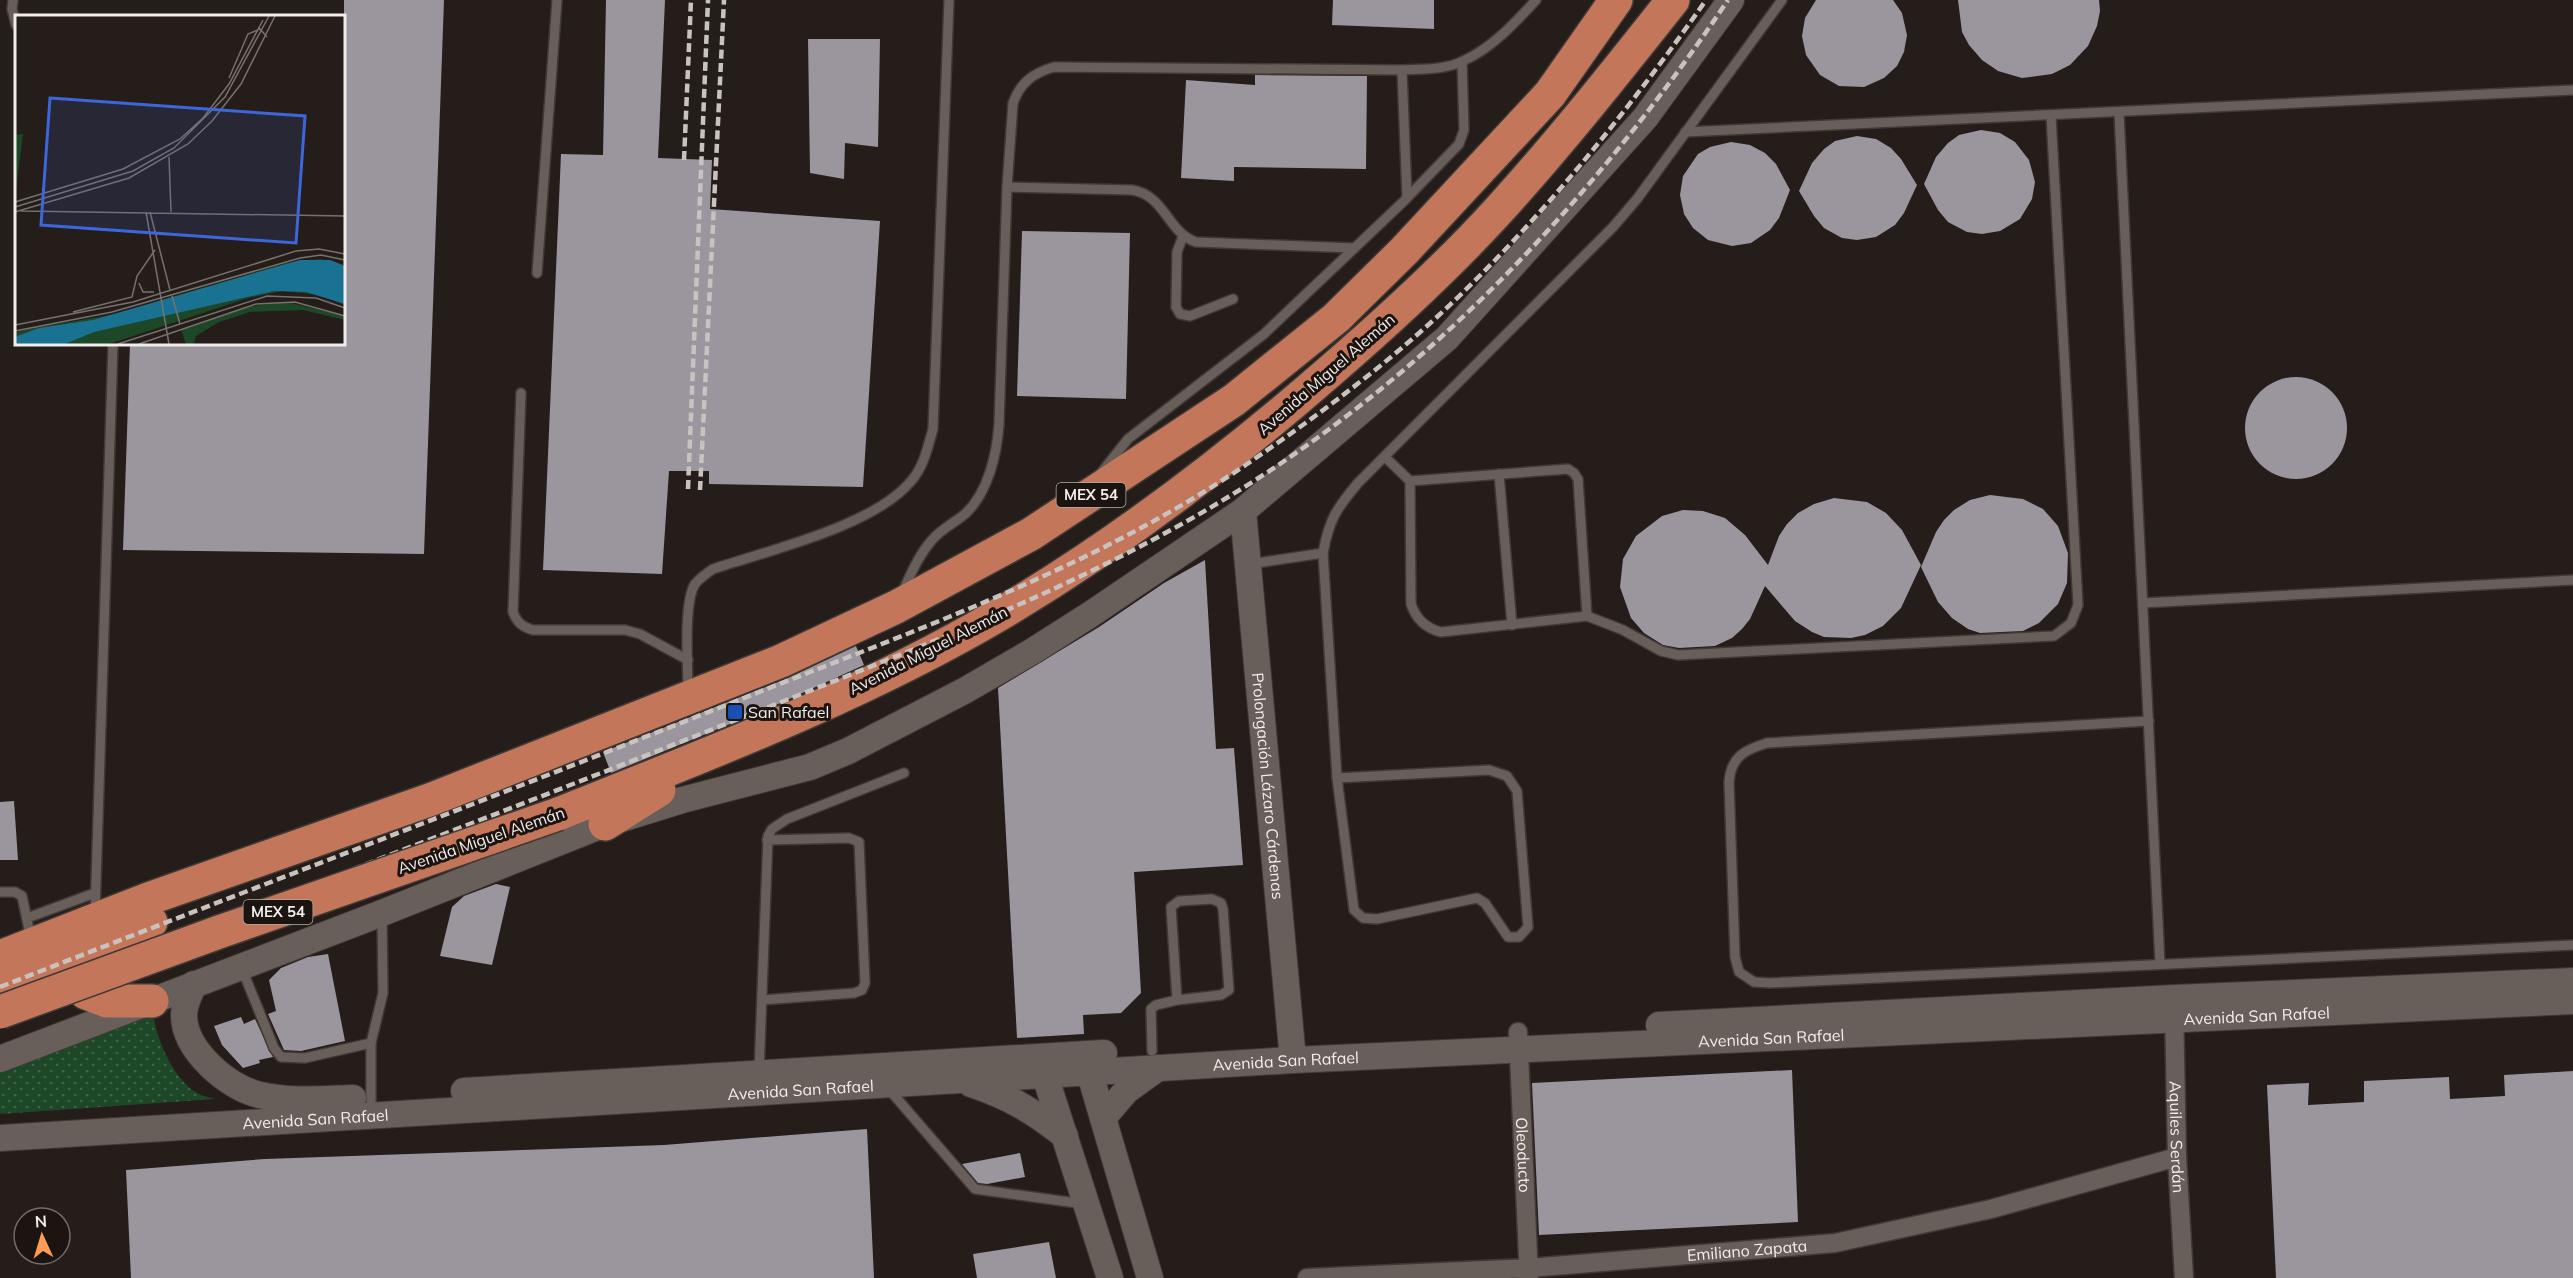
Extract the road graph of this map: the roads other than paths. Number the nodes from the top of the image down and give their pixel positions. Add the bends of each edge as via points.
1 (12, 0) edge
2 (556, 0) edge
3 (950, 0) edge
4 (1536, 0) edge
5 (1616, 0) edge
6 (1673, 0) edge
7 (1731, 0) edge
8 (1782, 0) edge
9 (15, 21) edge
10 (1462, 62) junction
11 (1402, 70) junction
12 (2573, 90) edge
13 (2119, 113) junction
14 (2051, 116) junction
15 (1685, 132) junction
16 (1007, 187) junction
17 (1407, 197) junction
18 (1183, 236) junction
19 (1354, 248) junction
20 (537, 273) dead end
21 (1233, 299) dead end
22 (113, 345) edge
23 (521, 393) dead end
24 (1385, 457) junction
25 (1499, 474) junction
26 (1410, 481) junction
27 (1084, 499) junction
28 (1242, 511) junction
29 (1323, 554) junction
30 (1247, 565) junction
31 (2573, 580) edge
32 (2143, 603) junction
33 (896, 607) junction
34 (1587, 616) junction
35 (1512, 625) junction
36 (688, 660) junction
37 (688, 698) junction
38 (2149, 721) junction
39 (731, 745) junction
40 (904, 773) dead end
41 (1336, 778) junction
42 (605, 824) junction
43 (767, 840) junction
44 (0, 892) edge
45 (382, 913) junction
46 (94, 920) junction
47 (29, 931) junction
48 (2573, 945) edge
49 (0, 957) edge
50 (2160, 964) junction
51 (241, 966) junction
52 (2573, 981) edge
53 (194, 984) junction
54 (0, 985) edge
55 (762, 999) junction
56 (1177, 1000) junction
57 (152, 1001) junction
58 (2573, 1001) edge
59 (2174, 1008) junction
60 (0, 1012) edge
61 (1519, 1040) junction
62 (371, 1043) junction
63 (1292, 1052) junction
64 (0, 1059) edge
65 (1155, 1060) junction
66 (1087, 1063) junction
67 (1042, 1066) junction
68 (759, 1073) junction
69 (959, 1080) junction
70 (885, 1085) junction
71 (372, 1105) junction
72 (1104, 1118) junction
73 (1065, 1136) junction
74 (0, 1138) edge
75 (2177, 1157) junction
76 (1086, 1204) junction
77 (1529, 1273) edge
78 (1110, 1278) edge
79 (1150, 1278) edge
80 (1307, 1278) edge
81 (2184, 1278) edge

1 - 9 lane
2 - 20 lane
3 - 36 lane via 933,429 925,456 913,479 887,502 859,518 713,569 700,578 691,594
4 - 10 lane via 1513,26
5 - 27 highway, MEX 54 via 1550,94 1336,318 1234,400
6 - 39 highway, Avenida Miguel Alemán / MEX 54 via 1498,211 1412,300 1282,413 1184,491 1082,564 997,616 884,676
7 - 28 street, Avenida Miguel Alemán via 1645,118 1447,338
8 - 15 lane
10 - 11 lane via 1440,68
10 - 17 lane via 1462,139
11 - 16 lane via 1054,67 1024,83 1013,103
11 - 17 lane
12 - 13 lane
13 - 14 lane
13 - 32 lane
14 - 15 lane
14 - 34 lane via 2078,605 2071,623 2054,636 1678,655 1661,651
15 - 24 lane via 1637,199 1590,253
16 - 18 lane via 1144,193 1153,198
16 - 33 lane via 999,424 993,461 972,506 933,538 916,561
17 - 19 lane
18 - 19 lane via 1202,243
18 - 21 lane via 1177,252 1176,307 1180,314 1190,316
19 - 27 lane via 1247,349 1128,439
22 - 46 lane
23 - 36 lane via 515,618 533,630 633,632
24 - 26 lane
24 - 29 lane via 1341,503 1328,525
25 - 26 lane
25 - 34 lane via 1568,469 1578,478
25 - 35 lane
26 - 35 lane via 1411,604 1415,616 1430,630 1441,632
27 - 33 highway, MEX 54 via 1031,534
28 - 30 street, Prolongación Lázaro Cárdenas
28 - 42 street, Avenida Miguel Alemán via 1033,651 848,750 810,767
29 - 30 lane
29 - 41 lane
30 - 63 street, Prolongación Lázaro Cárdenas
31 - 32 lane
32 - 38 lane
33 - 37 highway, MEX 54 via 781,661
34 - 35 lane
36 - 37 lane
37 - 46 highway, MEX 54 via 432,800 395,823 362,837
38 - 50 lane
38 - 50 lane via 1767,743 1740,754 1733,761 1729,782 1735,957 1745,978 1762,983
39 - 42 highway
39 - 60 highway, Avenida Miguel Alemán / MEX 54, bridge via 558,814
40 - 43 lane via 787,819 772,829
41 - 41 lane via 1489,771 1507,776 1517,791 1528,927 1520,937 1508,937 1485,903 1477,898 1377,919 1363,918 1354,910
42 - 45 street, Avenida Miguel Alemán
43 - 55 lane
43 - 55 lane via 849,838 859,842 865,983 862,990 854,993
44 - 47 lane via 22,896
45 - 51 street, Avenida Miguel Alemán
45 - 62 lane via 383,993
46 - 47 highway
46 - 54 highway
46 - 57 highway via 80,968 86,993 107,1001
47 - 49 highway
48 - 50 lane
51 - 53 street, Avenida Miguel Alemán
51 - 62 lane via 281,1057 305,1058
52 - 59 street, Avenida San Rafael
53 - 57 street, Avenida Miguel Alemán
53 - 71 street, Avenida San Rafael via 186,1003 186,1027 196,1049 223,1078 268,1097
55 - 68 lane
56 - 56 lane via 1221,995 1229,990 1223,909 1221,903 1212,899 1179,902 1172,907
56 - 65 lane via 1151,1009
57 - 64 street, Avenida Miguel Alemán
58 - 59 street, Avenida San Rafael
59 - 61 street, Avenida San Rafael
59 - 75 street, Aquiles Serdán
61 - 63 street, Avenida San Rafael
61 - 77 street, Oleoducto
62 - 71 lane
63 - 65 street, Avenida San Rafael
65 - 66 street, Avenida San Rafael
65 - 72 street
66 - 67 street, Avenida San Rafael
66 - 72 street
67 - 68 street, Avenida San Rafael
67 - 69 street, Avenida San Rafael
67 - 73 street
68 - 71 street, Avenida San Rafael
69 - 70 street, Avenida San Rafael
69 - 73 street via 1002,1094
70 - 71 street, Avenida San Rafael
70 - 76 lane via 975,1189
71 - 74 street, Avenida San Rafael
72 - 79 street
73 - 76 street
75 - 77 street, Emiliano Zapata via 1991,1209 1835,1243
75 - 81 street, Aquiles Serdán
76 - 78 street
77 - 80 street, Emiliano Zapata

